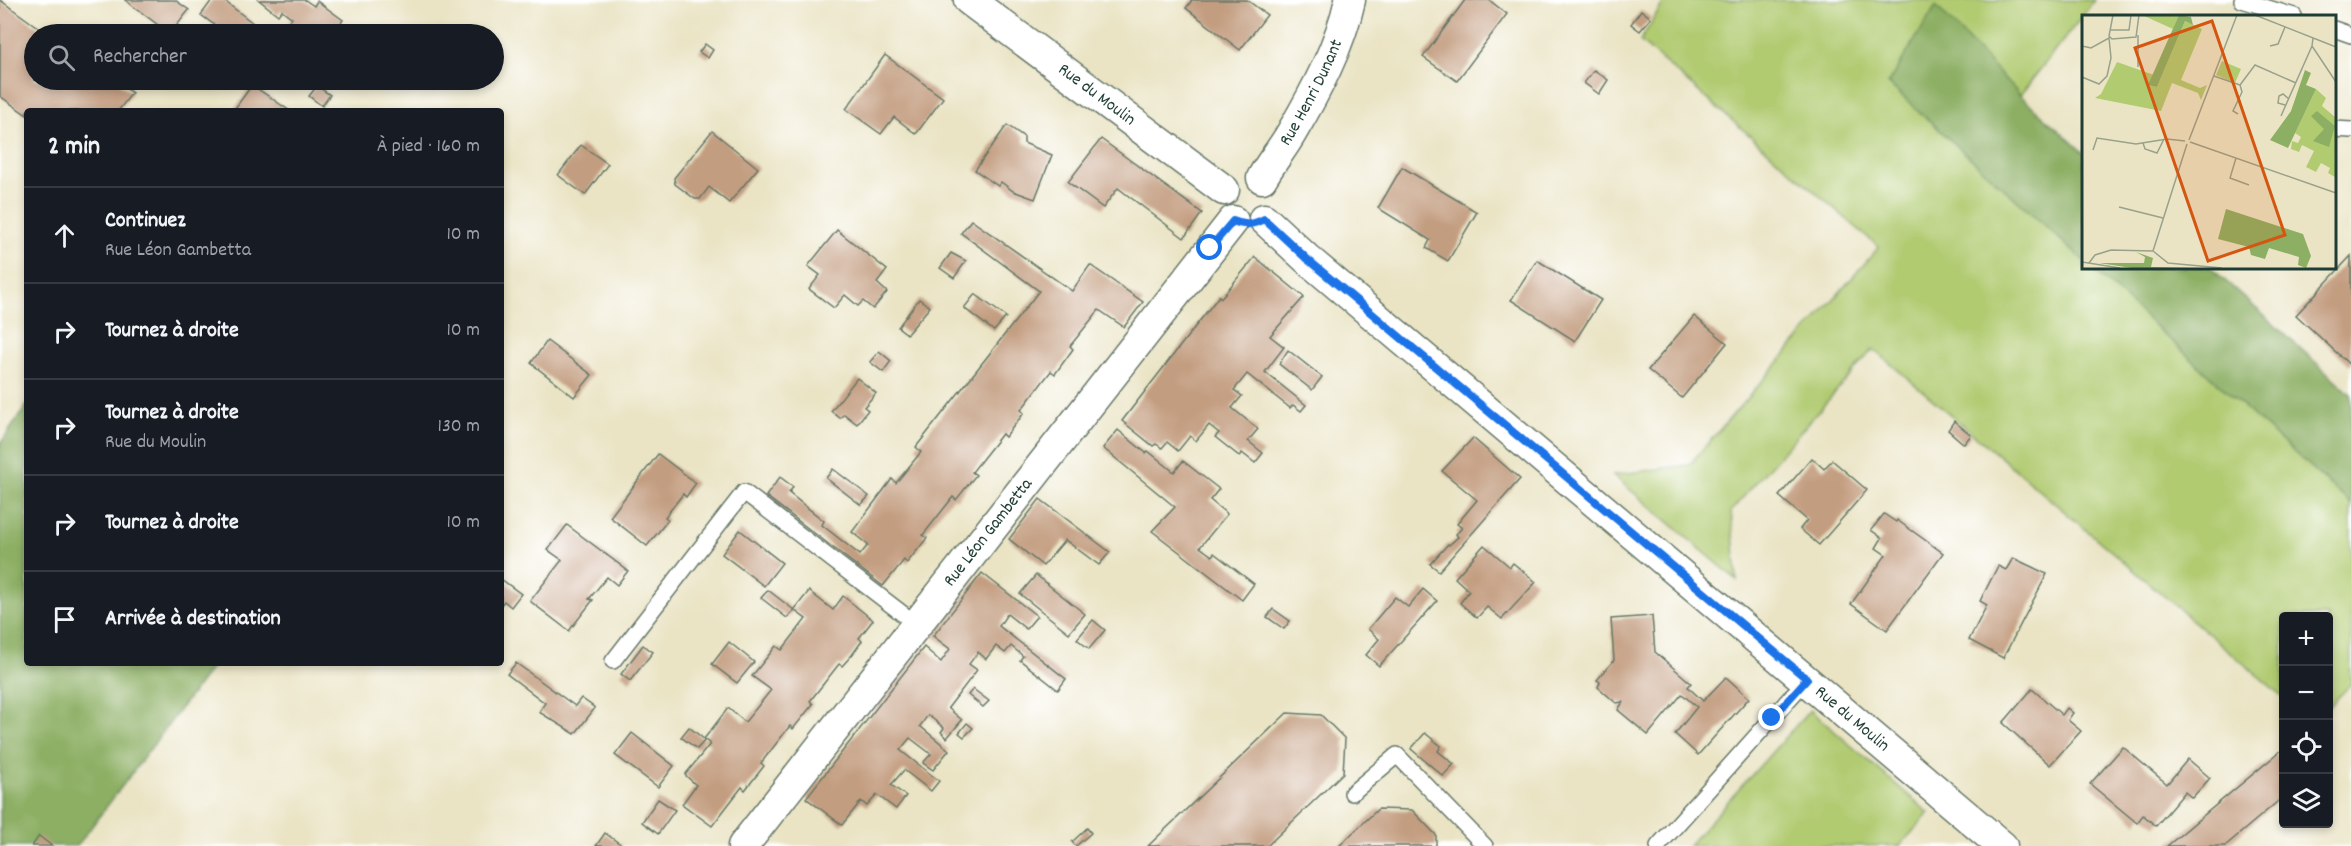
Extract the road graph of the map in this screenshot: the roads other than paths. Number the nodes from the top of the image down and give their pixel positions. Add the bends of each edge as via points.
1 (969, 0) edge
2 (1350, 0) edge
3 (2242, 0) edge
4 (2291, 15) edge
5 (2336, 30) edge
6 (2351, 34) edge
7 (2336, 129) edge
8 (2351, 130) edge
9 (1262, 178) junction
10 (1224, 190) junction
11 (1264, 219) junction
12 (1233, 221) junction
13 (916, 624) junction
14 (614, 661) dead end
15 (1807, 679) junction
16 (1352, 793) dead end
17 (743, 846) edge
18 (1485, 846) edge
19 (1658, 846) edge
20 (2002, 846) edge

1 - 10 street, Rue du Moulin
2 - 9 street, Rue Henri Dunant via 1320,80
3 - 4 lane
5 - 6 lane
7 - 8 lane
9 - 10 street via 1240,175
9 - 11 street via 1273,198
10 - 12 street via 1225,212
11 - 12 street via 1243,225
11 - 15 street, Rue du Moulin via 1316,267
12 - 13 street, Rue Léon Gambetta
13 - 14 lane via 744,492
13 - 17 street, Rue Léon Gambetta
15 - 19 lane
15 - 20 street, Rue du Moulin
16 - 18 lane via 1397,754

